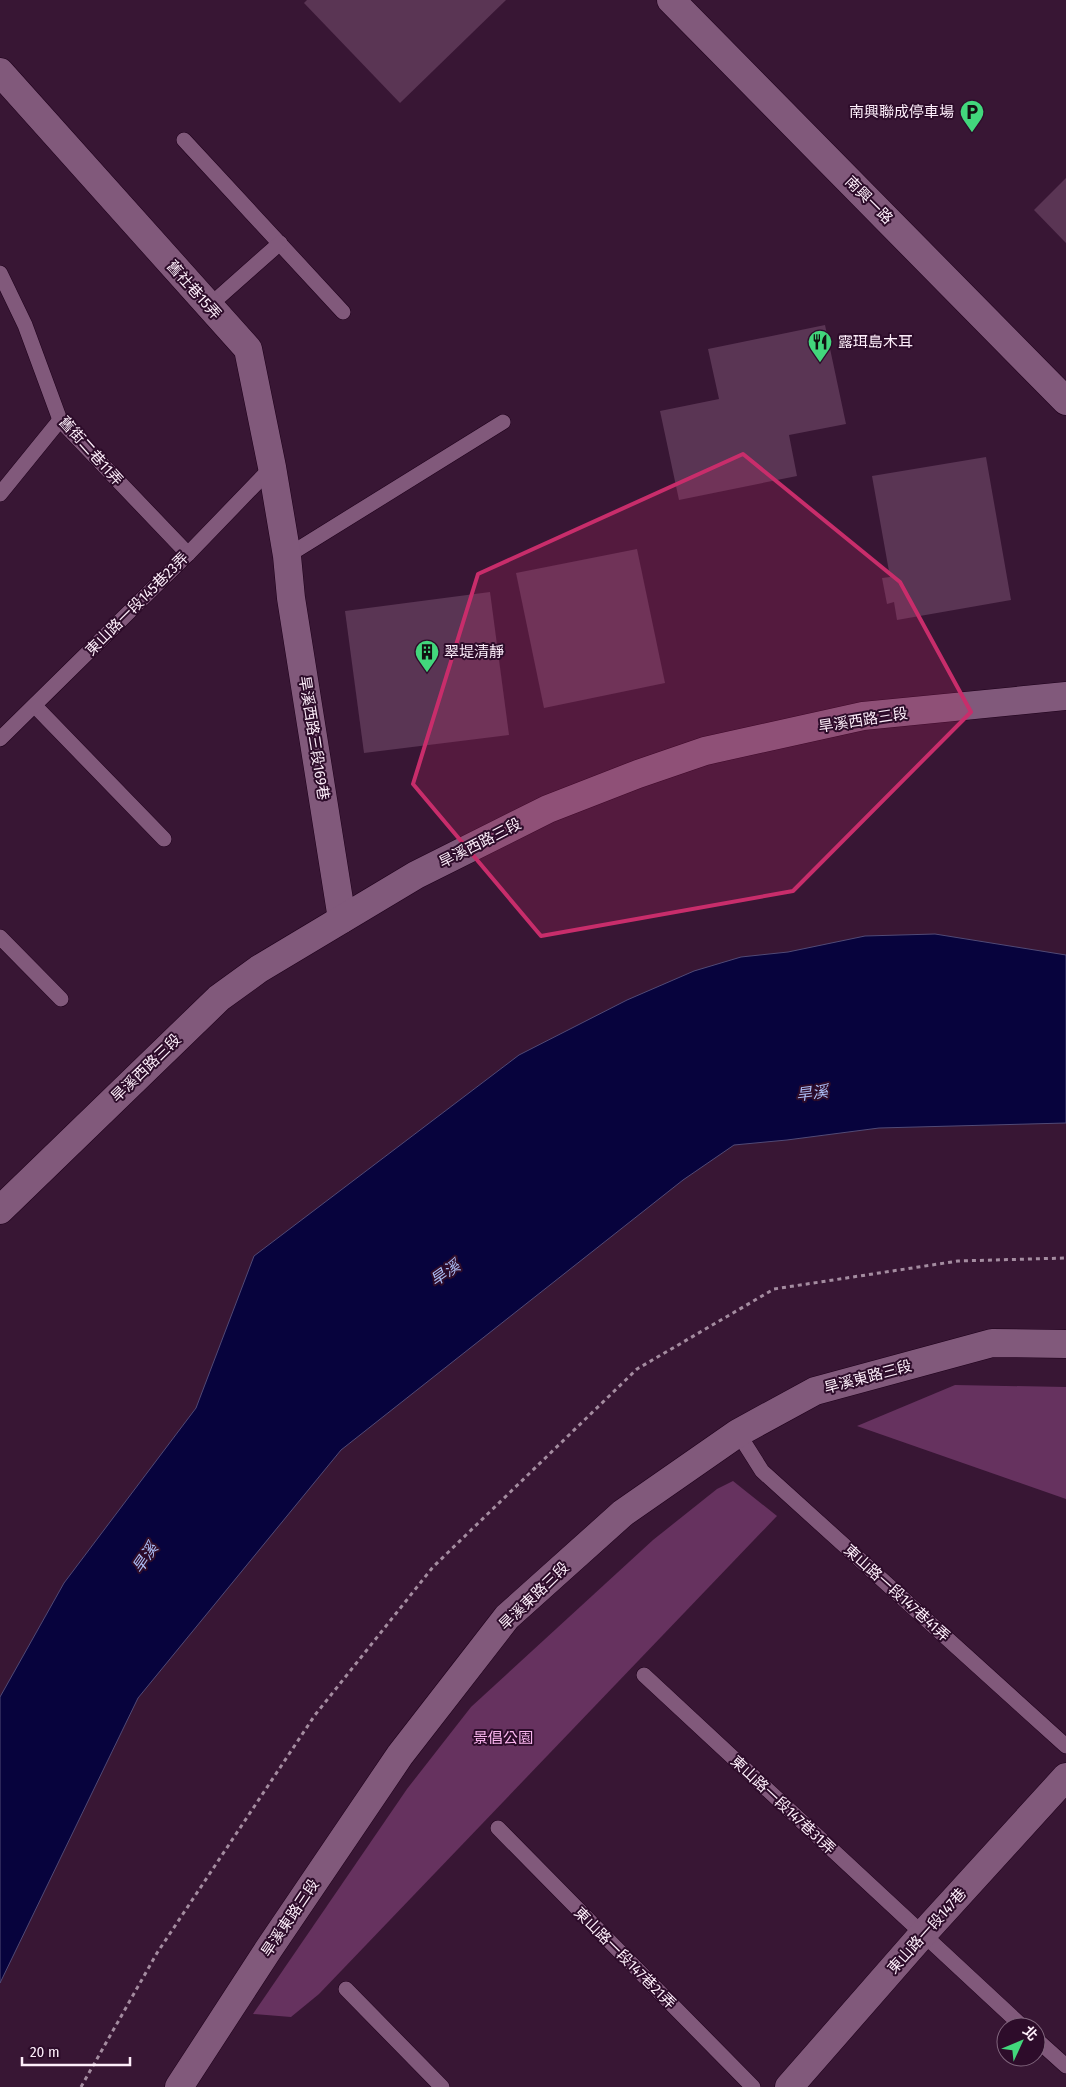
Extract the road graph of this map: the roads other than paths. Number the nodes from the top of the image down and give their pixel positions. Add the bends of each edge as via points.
1 (671, 0) edge
2 (0, 72) edge
3 (184, 140) dead end
4 (280, 243) junction
5 (0, 273) edge
6 (209, 306) junction
7 (343, 312) dead end
8 (1066, 401) edge
9 (60, 420) junction
10 (503, 422) dead end
11 (272, 467) junction
12 (0, 494) edge
13 (188, 554) junction
14 (287, 556) junction
15 (1066, 696) edge
16 (35, 706) junction
17 (0, 739) edge
18 (164, 839) dead end
19 (342, 918) junction
20 (0, 937) edge
21 (61, 999) dead end
22 (0, 1210) edge
23 (1066, 1344) edge
24 (738, 1433) junction
25 (644, 1676) dead end
26 (1066, 1746) edge
27 (1066, 1777) edge
28 (498, 1828) dead end
29 (922, 1935) junction
30 (346, 1989) dead end
31 (1012, 2017) edge
32 (1046, 2048) edge
33 (1066, 2066) edge
34 (179, 2087) edge
35 (442, 2087) edge
36 (753, 2087) edge
37 (789, 2087) edge

1 - 8 street, 南興一路
2 - 6 street, 舊社巷15弄
3 - 4 lane
4 - 6 lane
4 - 7 lane
5 - 9 lane, 舊街二巷11弄 via 25,325
6 - 11 street, 舊社巷15弄 via 248,349
9 - 12 lane
9 - 13 lane, 舊街二巷11弄
10 - 14 lane
11 - 13 lane, 東山路一段145巷23弄
11 - 14 street, 舊社巷15弄
13 - 16 lane, 東山路一段145巷23弄
14 - 19 street, 旱溪西路三段169巷
15 - 19 street, 旱溪西路三段 via 863,716 705,752 548,809 416,875
16 - 17 lane, 東山路一段145巷23弄
16 - 18 lane
19 - 22 street, 旱溪西路三段 via 218,998
20 - 21 lane
23 - 24 street, 旱溪東路三段 via 992,1342 815,1392
24 - 26 lane, 東山路一段147巷41弄 via 762,1471
24 - 34 street, 旱溪東路三段 via 623,1513 507,1617 400,1755
25 - 29 lane, 東山路一段147巷31弄
27 - 29 street, 東山路一段147巷
28 - 36 lane, 東山路一段147巷21弄
29 - 31 lane, 東山路一段147巷31弄
29 - 37 street, 東山路一段147巷
30 - 35 lane
32 - 33 lane

